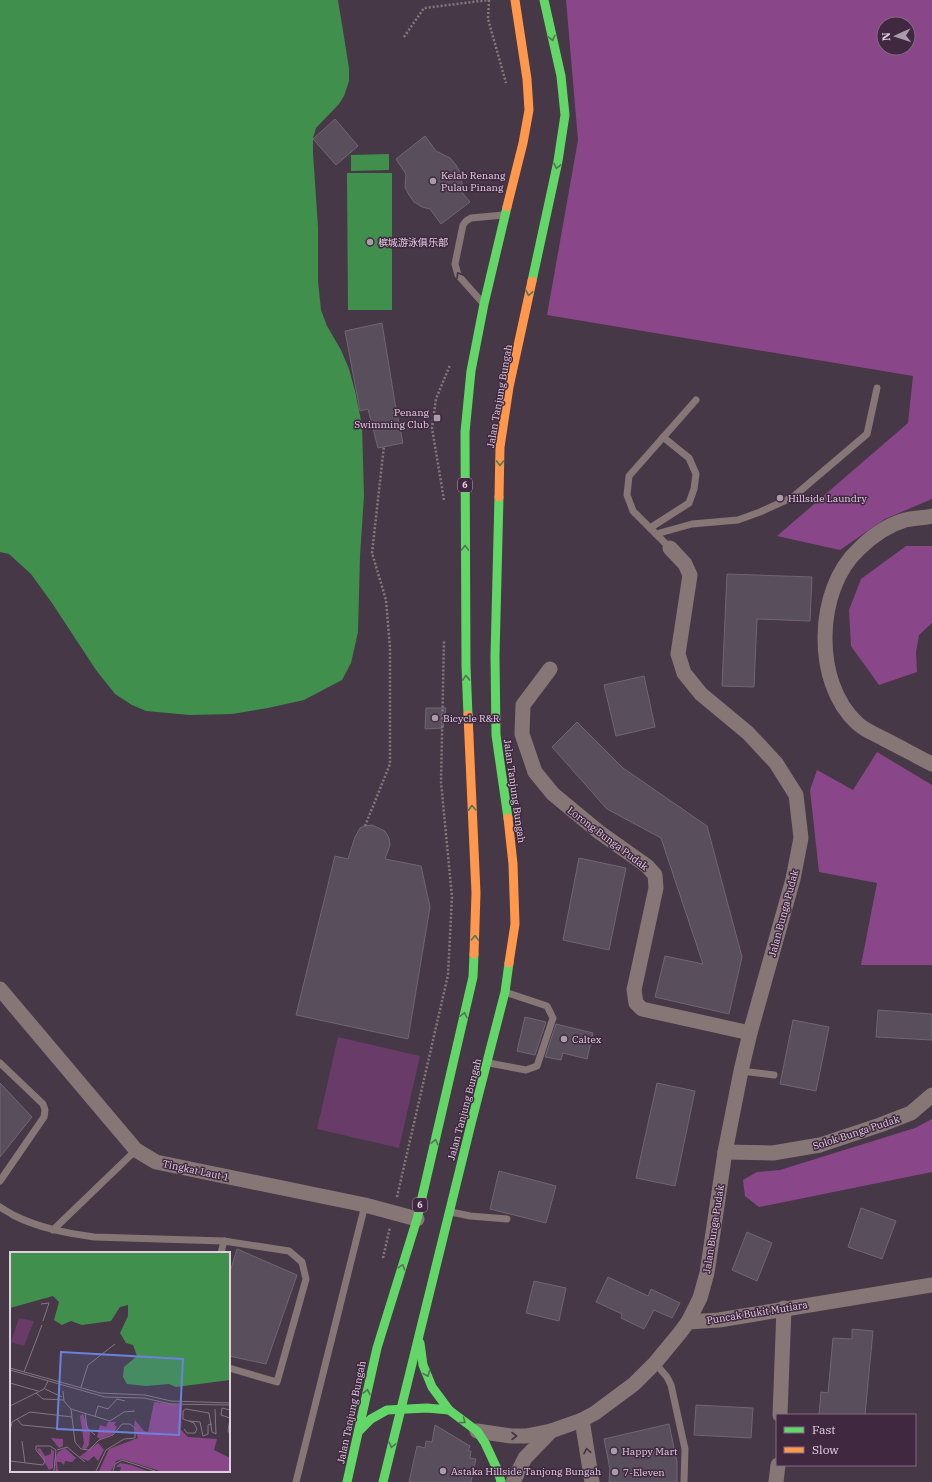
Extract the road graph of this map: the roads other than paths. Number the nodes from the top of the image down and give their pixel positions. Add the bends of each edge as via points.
1 (515, 0) edge
2 (544, 0) edge
3 (506, 215) junction
4 (484, 304) junction
5 (877, 388) dead end
6 (696, 400) dead end
7 (663, 437) junction
8 (932, 516) edge
9 (653, 531) junction
10 (670, 548) joint
11 (550, 669) dead end
12 (932, 764) edge
13 (0, 988) edge
14 (506, 992) junction
15 (750, 1033) junction
16 (0, 1062) edge
17 (488, 1062) junction
18 (741, 1071) junction
19 (774, 1075) dead end
20 (932, 1095) edge
21 (136, 1150) junction
22 (725, 1152) junction
23 (0, 1181) edge
24 (365, 1205) junction
25 (0, 1207) edge
26 (449, 1212) junction
27 (417, 1219) junction
28 (507, 1219) dead end
29 (53, 1230) junction
30 (224, 1241) junction
31 (221, 1252) edge
32 (932, 1285) edge
33 (784, 1308) junction
34 (688, 1322) junction
35 (419, 1336) junction
36 (655, 1363) junction
37 (230, 1368) edge
38 (401, 1409) junction
39 (449, 1410) junction
40 (780, 1414) edge
41 (582, 1420) junction
42 (359, 1431) junction
43 (477, 1431) junction
44 (551, 1431) junction
45 (778, 1466) edge
46 (296, 1482) edge
47 (347, 1482) edge
48 (383, 1482) edge
49 (501, 1482) edge
50 (513, 1482) edge
51 (592, 1482) edge
52 (684, 1482) edge
53 (776, 1482) edge

1 - 3 main road, Jalan Tanjung Bungah / 6 via 529,110
2 -> 14 main road, Jalan Tanjung Bungah via 561,76 565,114 558,161 509,387 500,446 495,656 496,735 507,804 515,924
3 - 4 main road, Jalan Tanjung Bungah / 6
4 -> 3 lane via 458,275 456,269 463,225 470,218
27 -> 4 main road, Jalan Tanjung Bungah / 6 via 473,977 476,894 466,666 464,432 471,371
5 - 9 lane via 867,434 793,497 738,520
6 - 7 lane
7 - 9 lane via 629,476 627,496 633,511
7 - 9 lane via 689,458 696,474 689,503
8 - 12 street via 905,520 878,533 857,550 846,564 830,598 824,645 835,691 858,724
9 - 10 lane
10 - 15 street, Jalan Bunga Pudak via 685,564 690,575 678,654 684,673 701,694 748,733 776,762 796,795 801,838 793,879
11 - 15 street, Lorong Bunga Pudak via 523,705 522,734 535,772 553,794 599,832 647,866 655,875 656,888 634,990 636,1003 642,1009
13 - 21 street, Tingkat Laut 1
14 - 17 main road, Jalan Tanjung Bungah
14 - 17 lane via 547,1006 553,1018 538,1066 526,1070
15 - 18 street, Jalan Bunga Pudak
16 - 23 lane via 43,1104 45,1110 44,1117
17 - 26 main road, Jalan Tanjung Bungah
18 - 19 lane
18 - 22 street, Jalan Bunga Pudak
20 - 22 street, Solok Bunga Pudak via 911,1113 820,1145 773,1153
21 - 24 street, Tingkat Laut 1 via 156,1162
21 - 29 lane
22 - 34 street, Jalan Bunga Pudak via 707,1273 700,1298
24 - 27 street, Tingkat Laut 1
24 - 46 lane
25 - 29 lane via 23,1220
26 - 28 lane
26 - 35 main road, Jalan Tanjung Bungah
42 -> 27 main road, Jalan Tanjung Bungah / 6 via 377,1348
29 - 30 lane via 94,1237
30 - 31 lane
30 - 37 lane via 290,1251 302,1262 306,1280 277,1382
32 - 33 street, Puncak Bukit Mutiara
33 - 34 street, Puncak Bukit Mutiara via 719,1320
33 - 40 street
34 - 36 street
35 - 38 main road, Jalan Tanjung Bungah
35 -> 39 main road via 423,1365 432,1387
36 - 41 street via 614,1400
36 - 52 lane via 671,1384 685,1449
38 - 39 main road
38 - 42 main road via 378,1414
38 -> 48 main road, Jalan Tanjung Bungah
39 -> 43 main road
41 - 44 street
51 -> 41 street
42 - 47 main road, Jalan Tanjung Bungah / 6
43 -> 44 street via 511,1436
43 - 49 main road via 486,1443
44 - 50 street via 525,1458
45 - 53 street

